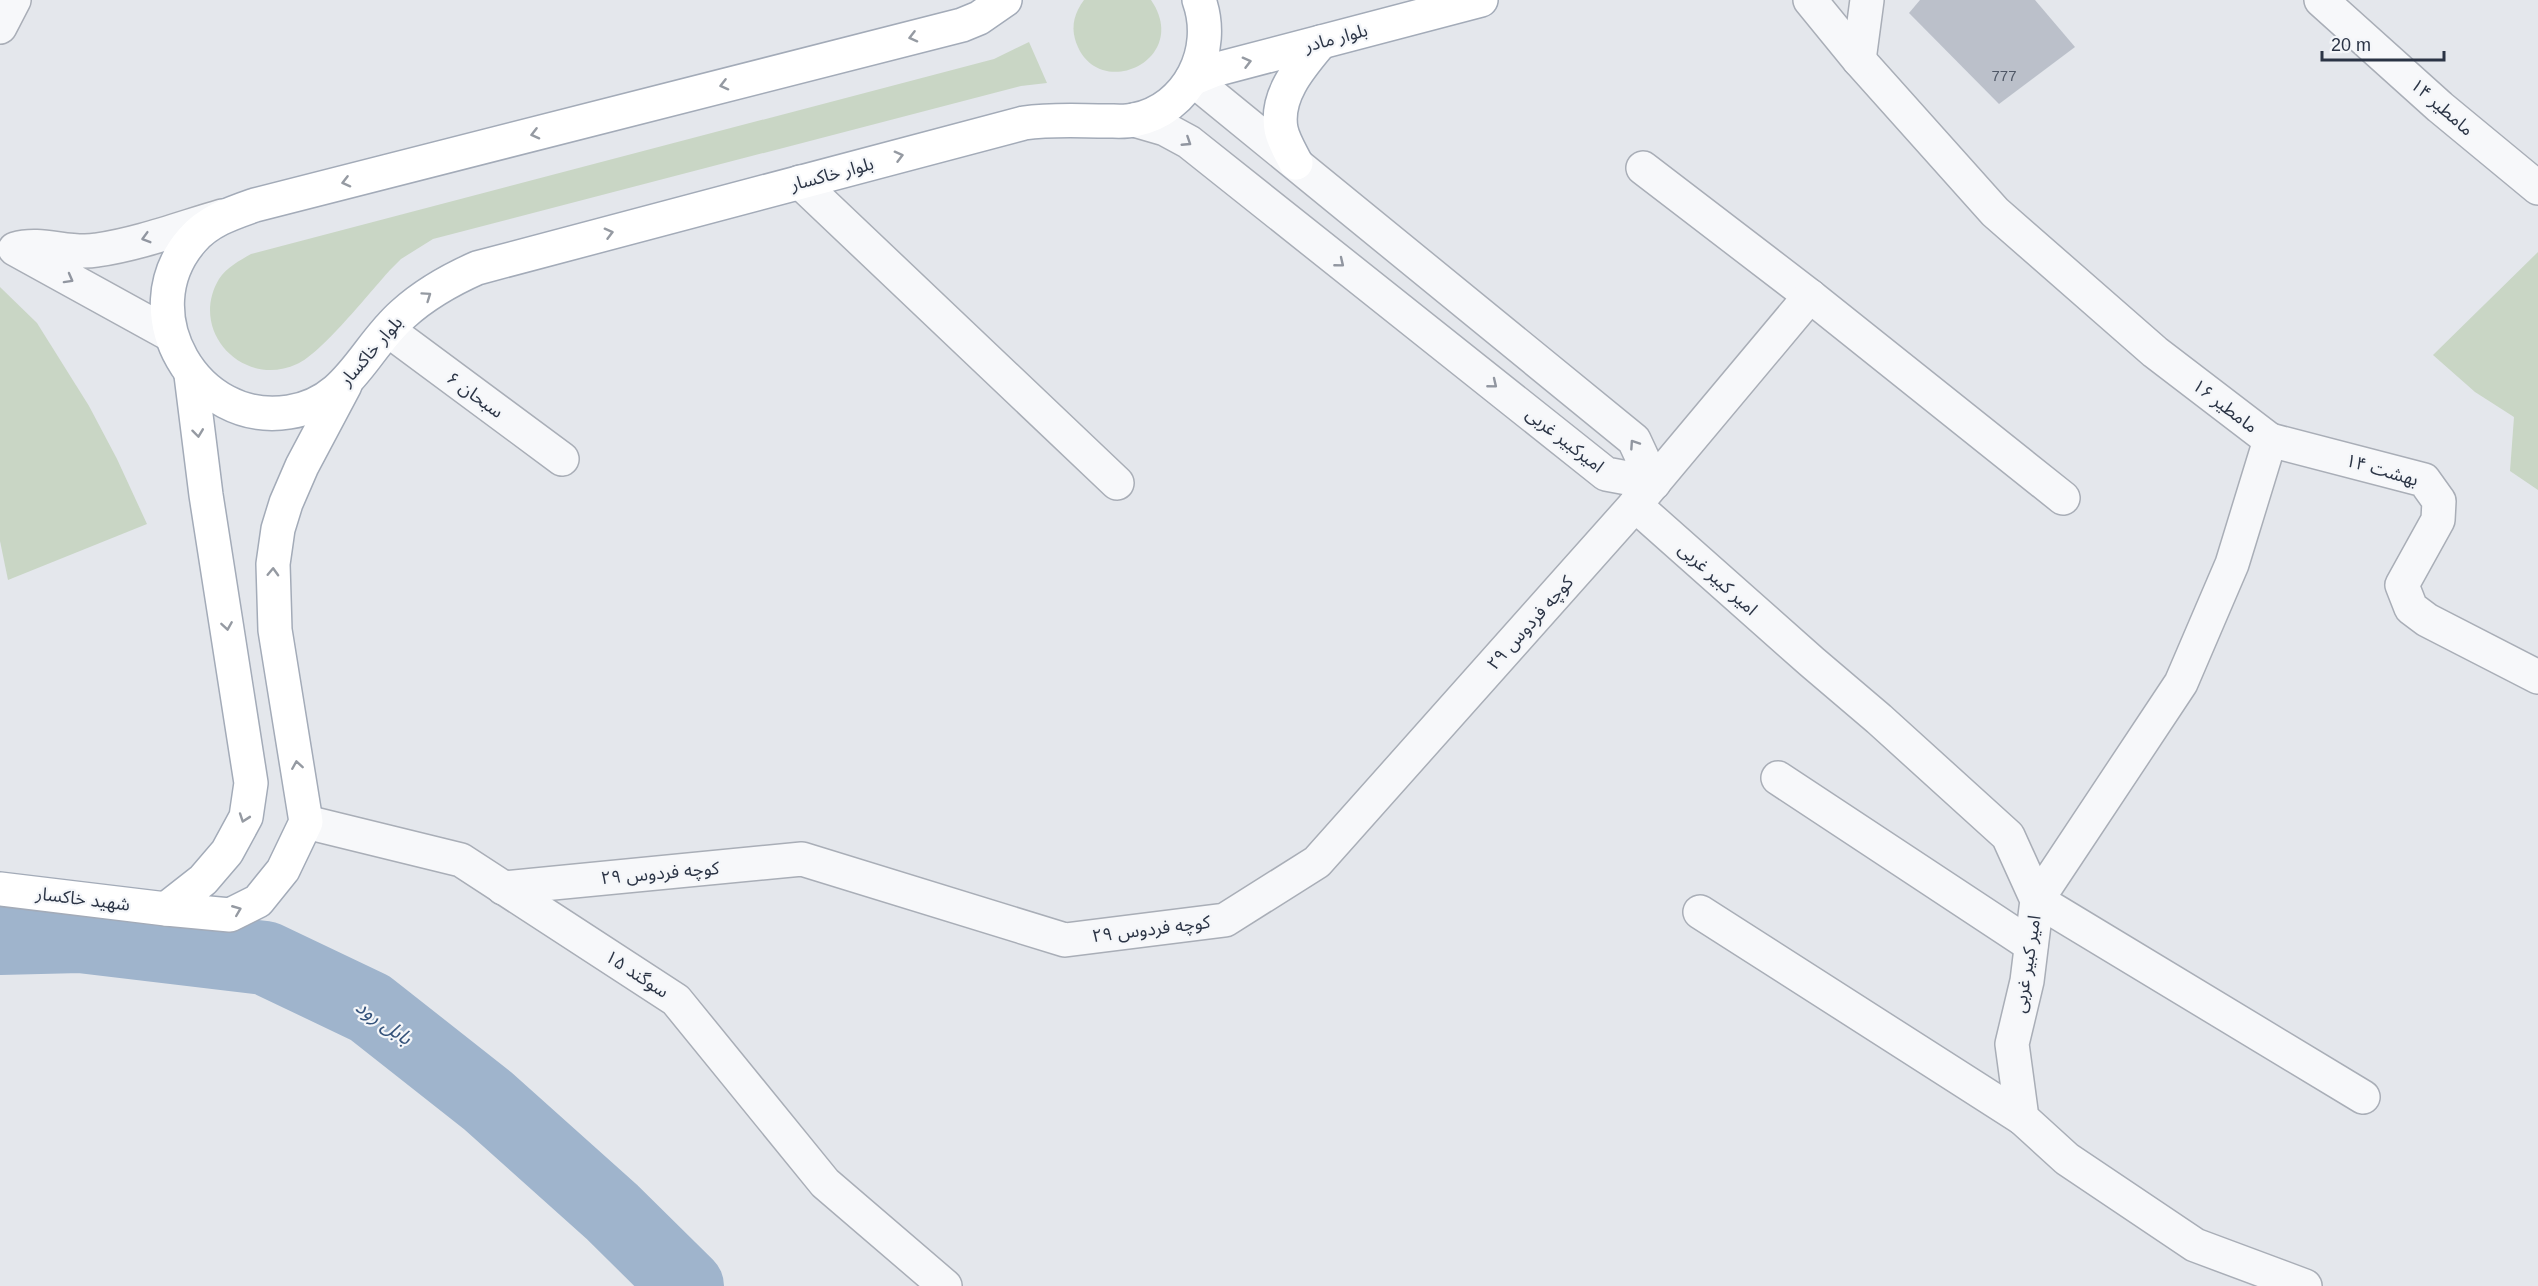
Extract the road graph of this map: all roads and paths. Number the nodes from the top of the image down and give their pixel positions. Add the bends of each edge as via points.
1 (14, 0) edge
2 (967, 0) edge
3 (1005, 0) edge
4 (1199, 0) edge
5 (1481, 0) edge
6 (1810, 0) edge
7 (1867, 0) edge
8 (2321, 0) edge
9 (0, 27) edge
10 (944, 29) junction
11 (1321, 42) junction
12 (1859, 60) junction
13 (1192, 79) junction
14 (1118, 121) junction
15 (1296, 163) junction
16 (1642, 168) dead end
17 (800, 182) junction
18 (2538, 188) edge
19 (222, 216) junction
20 (8, 246) edge
21 (1810, 296) junction
22 (388, 330) junction
23 (171, 335) junction
24 (191, 375) junction
25 (346, 384) junction
26 (2270, 440) junction
27 (562, 459) dead end
28 (1117, 483) dead end
29 (1644, 494) junction
30 (2063, 498) dead end
31 (2538, 677) edge
32 (1778, 778) dead end
33 (306, 822) junction
34 (503, 888) junction
35 (0, 889) edge
36 (2037, 900) junction
37 (166, 909) junction
38 (1700, 912) dead end
39 (2031, 945) junction
40 (2363, 1097) dead end
41 (2022, 1118) junction
42 (945, 1286) edge
43 (2306, 1286) edge

1 - 9 street
2 - 10 main road
3 - 10 main road, بلوار خاکسار via 979,18
4 - 13 main road via 1205,15 1205,44
5 - 11 main road, بلوار مادر
6 - 12 street, مامطیر ۱۶
7 - 12 street
8 - 18 street, مامطیر ۱۴
10 -> 19 main road, بلوار خاکسار
13 -> 11 main road, بلوار مادر
11 - 15 main road via 1295,74 1281,113 1281,129
12 - 26 street, مامطیر ۱۶ via 1995,212 2154,352
13 - 14 main road via 1181,95 1159,111
13 - 15 street
17 -> 14 main road, بلوار خاکسار via 1024,123
14 -> 29 street, امیرکبیر غربی via 1166,129 1189,142 1605,474
29 -> 15 street via 1634,440
16 - 21 street
22 -> 17 main road, بلوار خاکسار via 421,300 477,268
17 - 28 street
19 -> 20 street via 96,251 31,244
19 - 23 main road, بلوار خاکسار via 192,240 174,271 167,307
20 -> 23 street
21 - 29 street, کوچه فردوس ۲۹
21 - 30 street
22 - 25 main road, بلوار خاکسار
22 - 27 street, سبحان ۶
23 - 24 main road, بلوار خاکسار
24 - 25 main road, بلوار خاکسار via 218,399 253,412 289,412 320,402
24 -> 37 main road via 250,783 246,818 227,852 202,880
33 -> 25 main road via 275,630 273,564 286,503
26 - 31 street, بهشت ۱۴ via 2424,480 2439,501 2438,520 2402,585 2411,608
26 - 36 street, مامطیر ۱۶ via 2232,564 2181,683
29 - 34 street, کوچه فردوس ۲۹ via 1317,862 1225,920 1065,939 802,859
29 - 36 street, امیر کبیر غربی via 1812,662 2008,836
32 - 39 street
33 - 34 street, سوگند ۱۵ via 461,860
37 -> 33 main road, شهید خاکسار via 230,915 258,901 284,870
34 - 42 street, سوگند ۱۵ via 676,1000 825,1184
35 - 37 main road, شهید خاکسار
36 - 39 street, امیر کبیر غربی
36 - 40 street
38 - 41 street
39 - 41 street, امیر کبیر غربی via 2012,1044
41 - 43 street via 2067,1159 2195,1245

